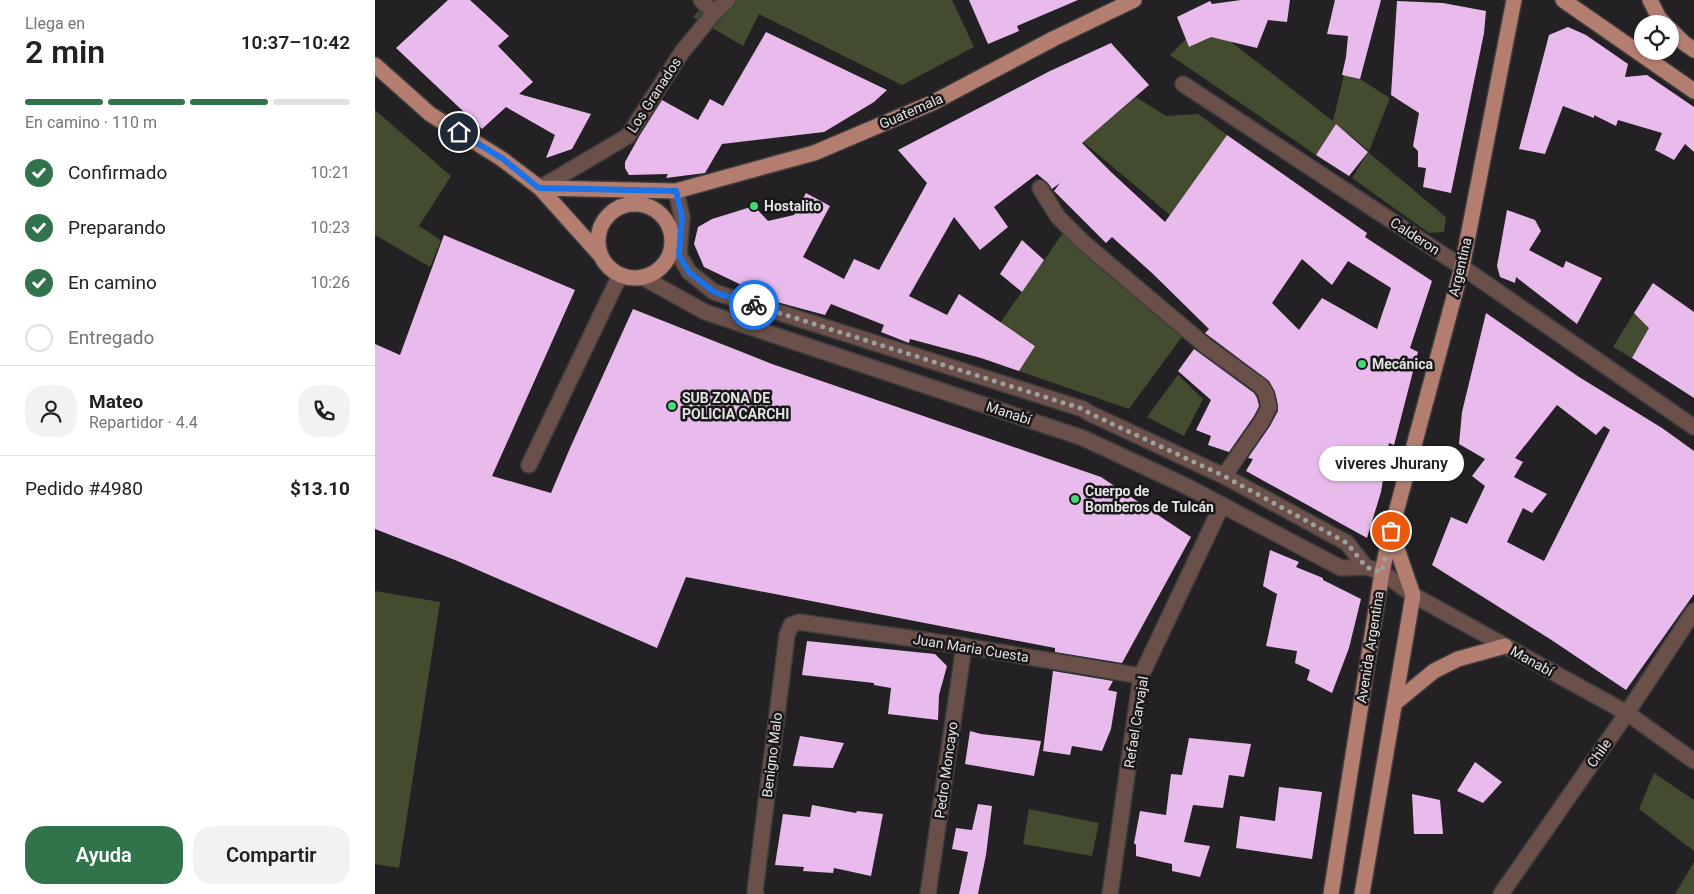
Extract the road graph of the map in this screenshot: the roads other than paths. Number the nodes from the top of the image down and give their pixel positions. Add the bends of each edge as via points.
1 (701, 0) edge
2 (728, 0) edge
3 (1134, 0) edge
4 (1514, 0) edge
5 (1563, 0) edge
6 (1650, 0) edge
7 (714, 13) junction
8 (1658, 15) edge
9 (1679, 38) edge
10 (1694, 50) edge
11 (375, 65) edge
12 (1183, 84) dead end
13 (1694, 91) edge
14 (539, 188) junction
15 (1040, 188) dead end
16 (676, 191) junction
17 (601, 256) junction
18 (1461, 267) junction
19 (620, 275) junction
20 (642, 277) junction
21 (1694, 427) edge
22 (529, 465) dead end
23 (1224, 476) junction
24 (1222, 505) junction
25 (1391, 531) junction
26 (1366, 567) junction
27 (1382, 572) junction
28 (1413, 595) junction
29 (1694, 610) edge
30 (799, 622) joint
31 (964, 646) junction
32 (1505, 646) junction
33 (1141, 676) junction
34 (1395, 703) junction
35 (1627, 714) junction
36 (1694, 761) edge
37 (756, 894) edge
38 (928, 894) edge
39 (1110, 894) edge
40 (1331, 894) edge
41 (1362, 894) edge
42 (1501, 894) edge

1 - 7 street
2 - 7 street, Los Granados
3 - 16 main road, Guatemala via 932,103 823,149
4 - 18 main road, Argentina
5 - 13 main road
6 - 8 main road
7 - 14 street, Los Granados via 682,52 629,136
9 - 10 main road
11 - 14 main road via 430,114 503,159
12 - 18 street, Calderon
14 - 16 main road, Guatemala
14 - 17 main road
15 - 23 street via 1058,217 1084,243 1207,347 1261,386 1269,407
16 - 23 street, Manabí via 682,217 679,256 689,272 714,292 1083,409
17 - 19 main road
17 - 20 main road via 598,231 612,211 631,204 652,208 669,228 671,242 663,265
18 - 21 street, Calderon
18 - 25 main road, Argentina
19 - 20 main road
19 - 22 street
20 - 24 street, Manabí via 705,312 1083,438
23 - 26 street, Manabí via 1347,543
24 - 26 street, Manabí via 1341,568
24 - 33 street, Refael Carvajal
25 - 27 main road, Avenida Argentina
25 - 28 main road
26 - 27 street, Manabí
27 - 28 street, Manabí
27 - 40 main road, Avenida Argentina
28 - 32 street, Manabí
28 - 34 main road
29 - 35 street, Chile
30 - 31 street, Juan Maria Cuesta
30 - 37 street, Benigno Malo via 791,625 787,635
31 - 33 street, Juan Maria Cuesta
31 - 38 street, Pedro Moncayo
32 - 34 main road via 1458,659 1434,671
32 - 35 street, Manabí
33 - 39 street, Refael Carvajal
34 - 41 main road
35 - 36 street, Manabí
35 - 42 street, Chile

